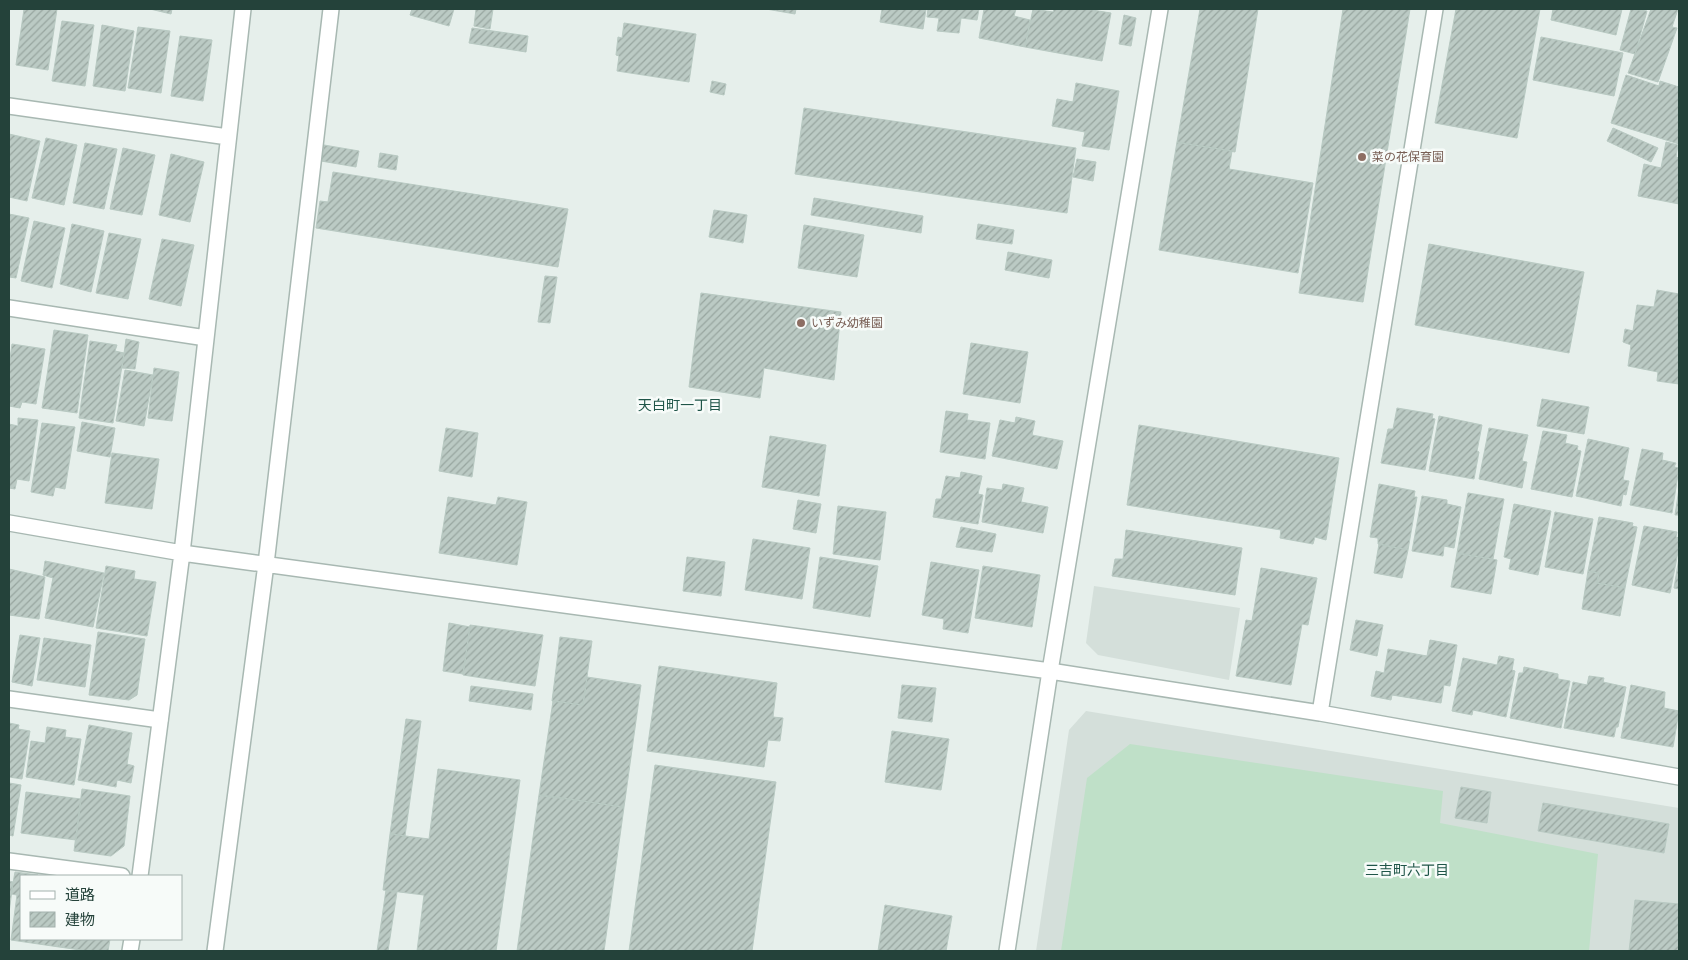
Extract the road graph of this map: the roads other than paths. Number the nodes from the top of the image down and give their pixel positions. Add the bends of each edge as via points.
1 (243, 9) edge
2 (330, 9) edge
3 (1160, 9) edge
4 (1435, 9) edge
5 (9, 106) edge
6 (228, 137) junction
7 (9, 308) edge
8 (206, 338) junction
9 (9, 523) edge
10 (182, 554) junction
11 (266, 564) junction
12 (1050, 671) junction
13 (9, 699) edge
14 (1320, 713) junction
15 (160, 720) junction
16 (1679, 777) edge
17 (9, 860) edge
18 (115, 875) edge
19 (140, 875) edge
20 (215, 951) edge
21 (1007, 951) edge

1 - 6 street
2 - 11 street
3 - 12 street
4 - 14 street
5 - 6 street
6 - 8 street
7 - 8 street
8 - 10 street
9 - 10 street
10 - 11 street
10 - 15 street
11 - 12 street
11 - 20 street
12 - 14 street
12 - 21 street
13 - 15 street
14 - 16 street
15 - 19 street
17 - 18 street

